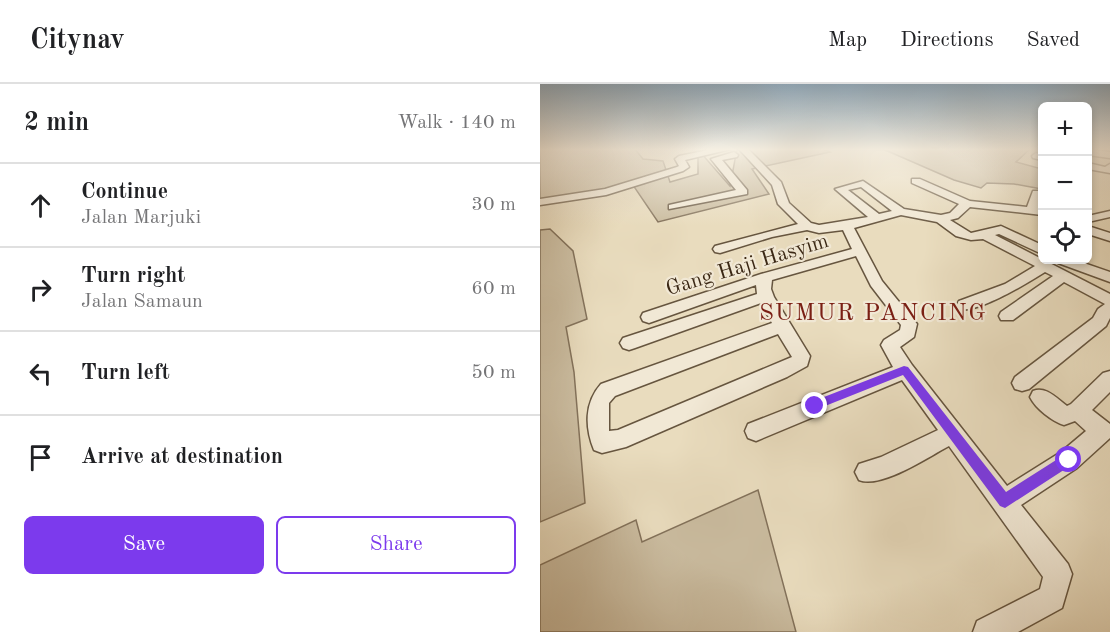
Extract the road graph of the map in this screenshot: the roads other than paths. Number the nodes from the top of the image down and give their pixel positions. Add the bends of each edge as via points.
1 (660, 175) edge
2 (731, 175) edge
3 (757, 175) edge
4 (767, 175) edge
5 (916, 181) dead end
6 (779, 188) junction
7 (1037, 193) dead end
8 (540, 202) edge
9 (969, 204) junction
10 (673, 207) dead end
11 (1037, 211) edge
12 (901, 212) junction
13 (1110, 214) edge
14 (876, 218) junction
15 (1092, 218) edge
16 (941, 219) junction
17 (807, 226) junction
18 (847, 226) junction
19 (1092, 231) edge
20 (985, 235) junction
21 (1110, 237) edge
22 (1038, 248) edge
23 (720, 249) dead end
24 (859, 251) junction
25 (1074, 264) edge
26 (1044, 267) junction
27 (1062, 276) junction
28 (766, 277) junction
29 (1110, 277) edge
30 (766, 296) junction
31 (1110, 300) edge
32 (965, 305) dead end
33 (1110, 308) edge
34 (1007, 316) dead end
35 (649, 317) dead end
36 (784, 326) junction
37 (628, 343) dead end
38 (904, 370) junction
39 (1110, 379) edge
40 (1022, 383) dead end
41 (1040, 397) dead end
42 (1078, 411) junction
43 (756, 431) dead end
44 (953, 433) junction
45 (1106, 434) edge
46 (867, 472) dead end
47 (1005, 501) junction
48 (988, 632) edge

1 - 8 street via 606,192
2 - 10 street via 747,191
3 - 6 street via 767,186
4 - 6 street
5 - 9 street
6 - 17 street via 784,204
7 - 11 street
9 - 11 street
9 - 16 street via 954,216
12 - 14 street
12 - 14 street via 861,183 840,189
12 - 16 street
13 - 15 street
14 - 18 street
16 - 20 street via 960,234
17 - 18 street
17 - 23 street
18 - 24 street
19 - 21 street
20 - 22 street via 1001,230
20 - 26 street
24 - 28 street, Gang Haji Hasyim
24 - 38 street via 876,283 909,324 908,333 890,345
25 - 29 street
26 - 27 street
26 - 32 street via 1010,287
27 - 31 street
27 - 34 street
28 - 30 street
28 - 35 street, Gang Haji Hasyim
30 - 36 street
30 - 37 street
33 - 40 street via 1100,322
36 - 36 street via 801,360 618,440 602,442 598,434 599,400 608,390
38 - 43 street
38 - 44 street
39 - 42 street
41 - 42 street via 1064,416
42 - 45 street
44 - 46 street
44 - 47 street
45 - 47 street
47 - 48 street via 1058,574 1052,598

